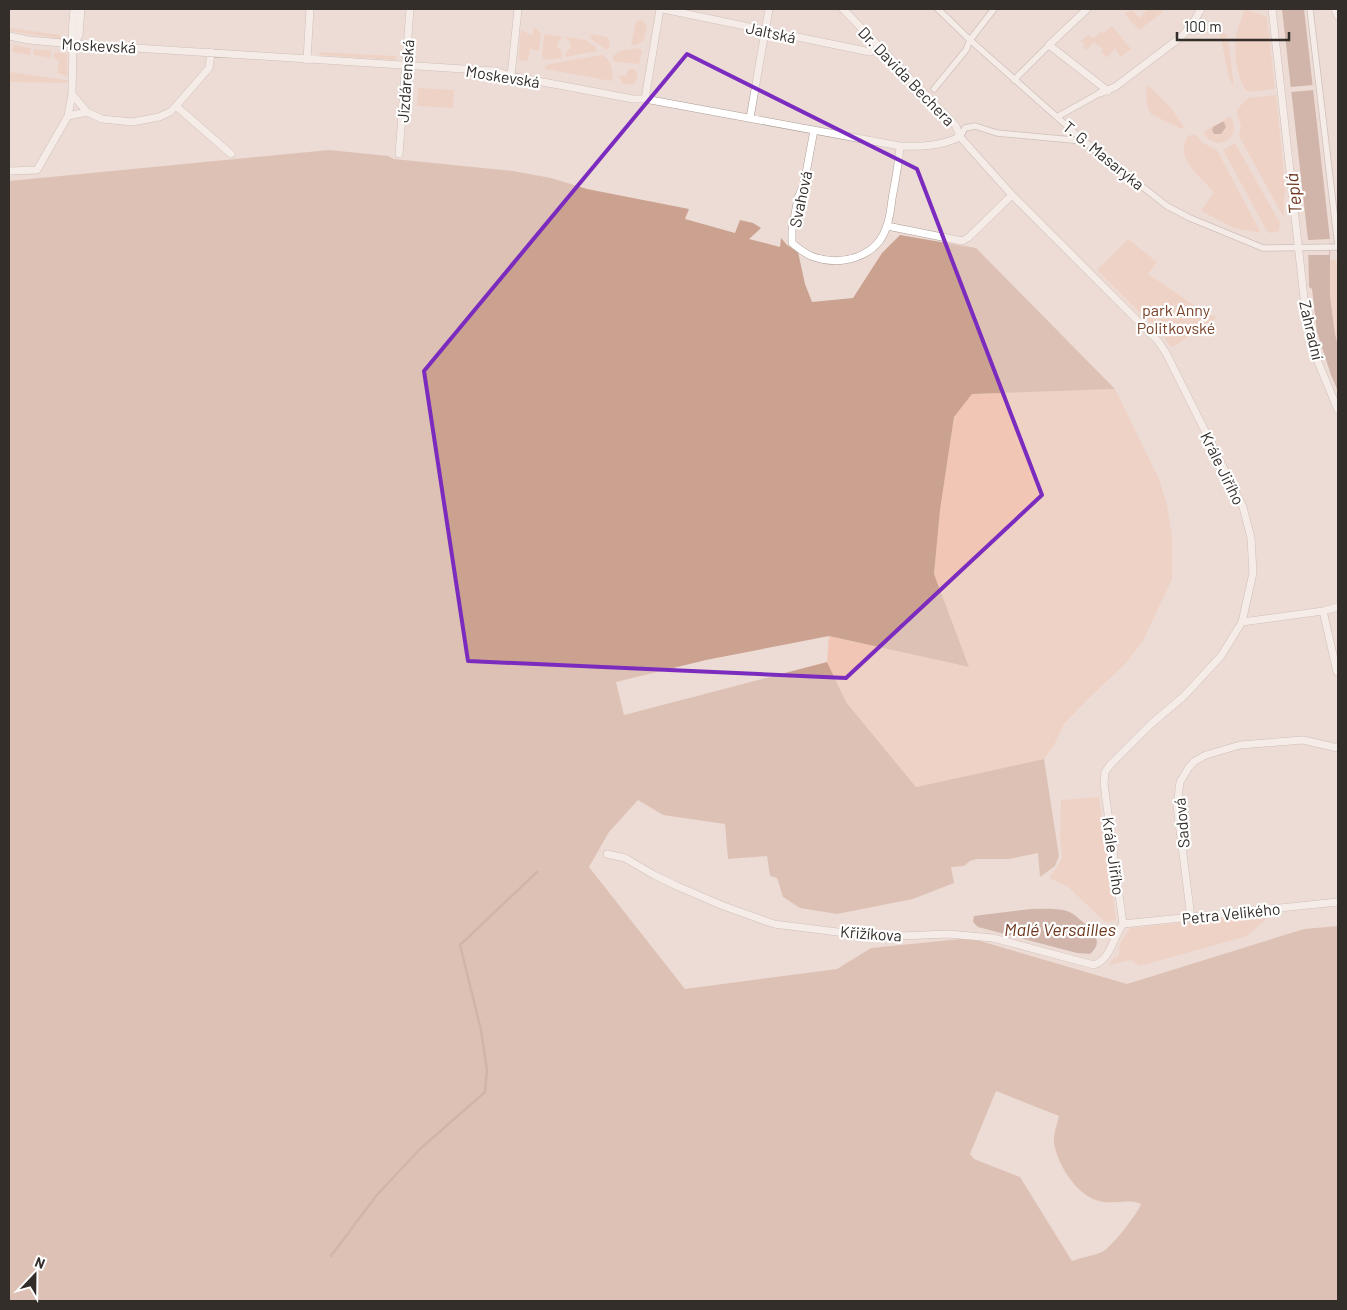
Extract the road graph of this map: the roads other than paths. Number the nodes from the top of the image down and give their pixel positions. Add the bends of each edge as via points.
1 (74, 9) edge
2 (81, 9) edge
3 (310, 9) edge
4 (410, 9) edge
5 (518, 9) edge
6 (661, 9) edge
7 (768, 9) edge
8 (843, 9) edge
9 (938, 9) edge
10 (994, 9) edge
11 (1087, 9) edge
12 (1201, 9) edge
13 (1272, 9) edge
14 (1310, 9) edge
15 (1335, 9) edge
16 (1338, 16) edge
17 (764, 31) junction
18 (9, 36) edge
19 (970, 40) junction
20 (74, 44) junction
21 (1050, 45) junction
22 (878, 47) junction
23 (211, 52) junction
24 (307, 60) junction
25 (406, 66) junction
26 (511, 76) junction
27 (1014, 80) junction
28 (934, 88) dead end
29 (1104, 92) junction
30 (72, 94) junction
31 (645, 99) junction
32 (176, 106) junction
33 (87, 112) junction
34 (68, 116) junction
35 (1057, 117) junction
36 (750, 118) junction
37 (814, 130) junction
38 (960, 137) junction
39 (1084, 141) junction
40 (900, 146) junction
41 (231, 154) dead end
42 (400, 154) dead end
43 (9, 171) edge
44 (1012, 195) junction
45 (887, 226) junction
46 (1338, 246) edge
47 (1299, 247) junction
48 (1338, 410) edge
49 (1338, 607) edge
50 (1323, 611) junction
51 (1242, 622) junction
52 (1337, 672) dead end
53 (1338, 748) edge
54 (607, 854) dead end
55 (1338, 902) edge
56 (1191, 918) junction
57 (1123, 924) junction

1 - 20 street
2 - 20 street via 79,35
3 - 24 street
4 - 25 street, Jízdárenská
5 - 26 street
6 - 17 street, Jaltská
6 - 31 street
7 - 17 street
8 - 22 street, Dr. Davida Bechera
9 - 19 street, T. G. Masaryka
10 - 19 street
11 - 21 street
12 - 29 street via 1181,37 1115,88
13 - 47 street, Zahradní
14 - 46 street
15 - 16 street
17 - 22 street, Jaltská via 870,52
17 - 36 street
18 - 20 street, Moskevská
19 - 27 street, T. G. Masaryka
19 - 28 street via 966,50
20 - 23 street, Moskevská
20 - 30 street
21 - 27 street
21 - 29 street
22 - 38 street, Dr. Davida Bechera via 956,126
23 - 24 street, Moskevská
23 - 32 street via 209,68
24 - 25 street, Moskevská
25 - 26 street, Moskevská via 495,71
25 - 42 street, Jízdárenská
26 - 31 street, Moskevská
27 - 35 street, T. G. Masaryka
29 - 35 street
30 - 33 street
30 - 34 street
31 - 36 street, Moskevská
32 - 33 street via 159,117 132,122 102,119
32 - 41 street
33 - 34 street
34 - 43 street via 37,170
35 - 39 street, T. G. Masaryka
36 - 37 street, Moskevská
37 - 40 street, Moskevská
37 - 45 street, Svahová via 804,184 798,198 792,244 819,258 852,259 873,248
38 - 39 street, Dr. Davida Bechera via 965,128 975,126 997,133
38 - 40 street, Moskevská via 946,144
38 - 44 street, Krále Jiřího
39 - 47 street, T. G. Masaryka via 1167,206 1190,218 1263,248
40 - 45 street, Svahová
44 - 45 street via 962,241
44 - 51 street, Krále Jiřího via 1158,341 1166,353 1244,507 1251,538 1253,573
46 - 47 street, T. G. Masaryka
47 - 48 street, Zahradní via 1305,307 1318,362
49 - 50 street
50 - 51 street
50 - 52 street
51 - 57 street, Krále Jiřího via 1221,656 1105,772
53 - 56 street, Sadová via 1303,740 1240,745 1206,755 1189,767 1180,782 1177,806
54 - 57 street, Křižíkova via 625,858 677,886 774,924 877,937 939,934 994,938 1094,965 1106,957
55 - 56 street, Petra Velikého
56 - 57 street, Petra Velikého

